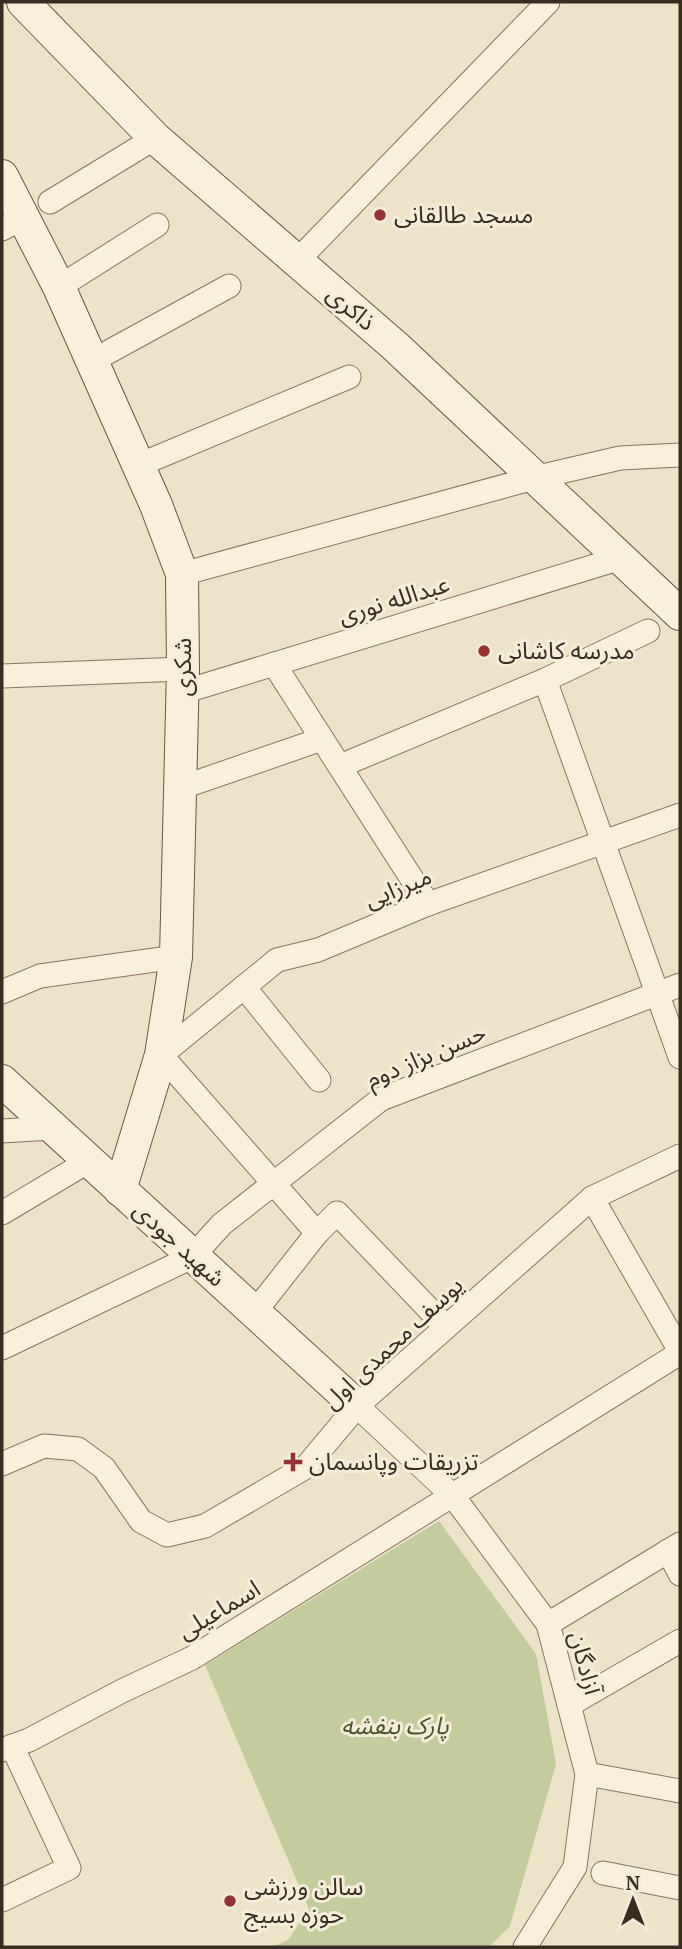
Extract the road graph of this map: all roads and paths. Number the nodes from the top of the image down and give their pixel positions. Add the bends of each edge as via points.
1 (23, 2) edge
2 (548, 2) edge
3 (155, 138) junction
4 (2, 176) edge
5 (25, 216) edge
6 (158, 225) dead end
7 (296, 262) junction
8 (59, 286) junction
9 (229, 286) dead end
10 (92, 361) junction
11 (349, 377) dead end
12 (680, 455) edge
13 (139, 465) junction
14 (534, 478) junction
15 (621, 558) junction
16 (182, 574) junction
17 (680, 614) edge
18 (648, 632) dead end
19 (274, 664) junction
20 (2, 676) edge
21 (545, 680) junction
22 (183, 681) junction
23 (322, 739) junction
24 (340, 766) junction
25 (180, 788) junction
26 (680, 815) edge
27 (603, 842) junction
28 (428, 904) junction
29 (176, 957) junction
30 (680, 985) edge
31 (244, 987) junction
32 (2, 992) edge
33 (657, 993) junction
34 (161, 1055) junction
35 (680, 1057) edge
36 (319, 1080) dead end
37 (2, 1081) edge
38 (52, 1128) junction
39 (2, 1131) edge
40 (680, 1156) edge
41 (89, 1161) junction
42 (274, 1184) junction
43 (120, 1190) junction
44 (592, 1198) junction
45 (2, 1213) edge
46 (317, 1233) junction
47 (192, 1256) junction
48 (254, 1313) junction
49 (446, 1327) junction
50 (2, 1348) edge
51 (680, 1352) edge
52 (357, 1406) junction
53 (2, 1464) edge
54 (453, 1496) junction
55 (674, 1548) edge
56 (680, 1574) edge
57 (548, 1624) junction
58 (680, 1641) edge
59 (569, 1705) junction
60 (7, 1748) edge
61 (587, 1774) junction
62 (680, 1791) edge
63 (603, 1873) dead end
64 (680, 1888) edge
65 (2, 1900) edge
66 (525, 1947) edge

1 - 3 street, ذاکری
2 - 7 street
3 - 5 street
3 - 7 street, ذاکری
4 - 5 street, شکری
5 - 8 street, شکری
6 - 8 street
7 - 14 street, ذاکری via 395,346
8 - 10 street, شکری
9 - 10 street
10 - 13 street, شکری
11 - 13 street
12 - 14 street via 620,458
13 - 16 street, شکری
14 - 15 street, ذاکری
14 - 16 street
15 - 17 street, ذاکری
15 - 19 street, عبدالله نوری
16 - 22 street, شکری
18 - 21 street
19 - 22 street, عبدالله نوری
19 - 23 street
20 - 22 street, عبدالله نوری
21 - 24 street
21 - 27 street
22 - 25 street, شکری
23 - 24 street
23 - 25 street
24 - 28 street
25 - 29 street, شکری
26 - 27 street, میرزایی
27 - 28 street, میرزایی
27 - 33 street
28 - 31 street, میرزایی via 318,950 277,960
29 - 32 street via 40,976
29 - 34 street, شکری
30 - 33 street, حسن بزاز دوم
31 - 34 street, میرزایی
31 - 36 street
33 - 35 street
33 - 42 street, حسن بزاز دوم via 381,1099
34 - 42 street
34 - 43 street, شکری
37 - 38 street, شهید جودی
38 - 39 street
38 - 41 street, شهید جودی
40 - 44 street, یوسف محمدی اول
41 - 43 street, شهید جودی
41 - 45 street
42 - 46 street
42 - 47 street, حسن بزاز دوم via 222,1224
43 - 47 street, شهید جودی
44 - 49 street, یوسف محمدی اول
44 - 51 street
46 - 48 street
46 - 49 street via 337,1213
47 - 48 street, شهید جودی
47 - 50 street
48 - 52 street, شهید جودی
49 - 52 street, یوسف محمدی اول
51 - 54 street, اسماعیلی
52 - 53 street, یوسف محمدی اول via 306,1467 205,1526 167,1535 141,1521 104,1468 78,1450 44,1446
52 - 54 street, آزادگان
54 - 57 street, آزادگان
54 - 60 street, اسماعیلی via 192,1658
55 - 56 street
55 - 57 street
57 - 59 street, آزادگان
58 - 59 street
59 - 61 street, آزادگان
60 - 65 street via 69,1868
61 - 62 street
61 - 66 street, آزادگان via 575,1867
63 - 64 street

